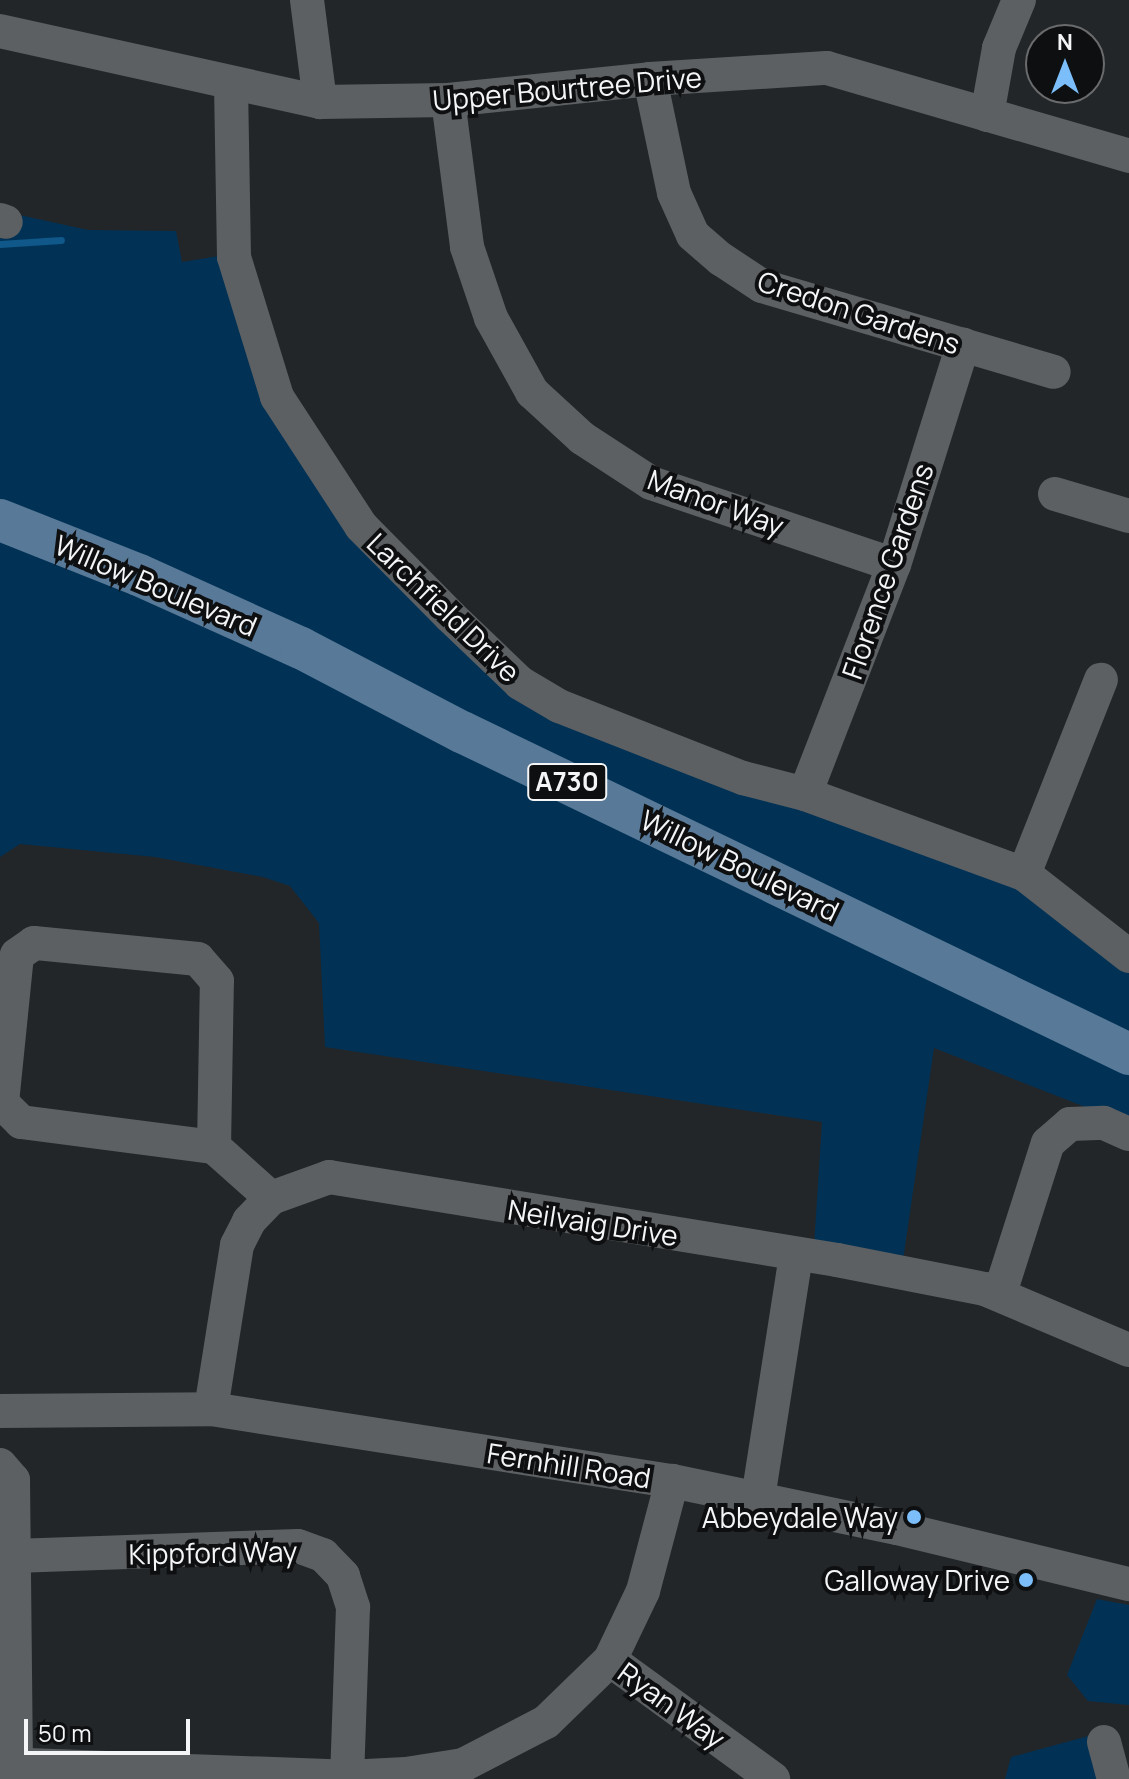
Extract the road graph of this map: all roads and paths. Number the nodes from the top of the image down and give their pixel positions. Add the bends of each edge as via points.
1 (307, 0) edge
2 (1019, 0) edge
3 (0, 31) edge
4 (650, 79) junction
5 (231, 85) junction
6 (448, 100) junction
7 (320, 102) junction
8 (987, 115) junction
9 (1129, 156) edge
10 (963, 345) junction
11 (1054, 372) dead end
12 (1055, 494) dead end
13 (1129, 516) edge
14 (0, 520) edge
15 (894, 565) junction
16 (1101, 680) dead end
17 (805, 794) junction
18 (1024, 874) junction
19 (1129, 956) edge
20 (1129, 1054) edge
21 (1129, 1134) edge
22 (214, 1147) junction
23 (271, 1198) junction
24 (796, 1256) junction
25 (1000, 1293) junction
26 (1129, 1350) edge
27 (211, 1409) junction
28 (0, 1411) edge
29 (0, 1465) edge
30 (672, 1481) junction
31 (758, 1498) junction
32 (14, 1556) junction
33 (1129, 1584) edge
34 (610, 1660) junction
35 (1104, 1742) dead end
36 (8, 1764) edge
37 (347, 1777) junction
38 (773, 1779) edge
39 (1114, 1779) edge

1 - 7 street
2 - 8 street via 999,48
3 - 5 street, Upper Bourtree Drive
4 - 6 street, Upper Bourtree Drive
4 - 8 street, Upper Bourtree Drive via 827,68
4 - 10 street, Credon Gardens via 674,193 693,235 721,259 762,286
5 - 7 street, Upper Bourtree Drive
5 - 17 street, Larchfield Drive via 234,257 277,397 361,526 520,683 559,706 743,778
6 - 7 street, Upper Bourtree Drive
6 - 15 street, Manor Way via 467,247 491,318 532,392 582,438 651,483
8 - 9 street, Upper Bourtree Drive
10 - 11 street, Credon Gardens
10 - 15 street, Florence Gardens
12 - 13 street
14 - 20 main road, Willow Boulevard / A730 via 301,648 462,732
15 - 17 street, Florence Gardens
16 - 18 street
17 - 18 street, Larchfield Drive
18 - 19 street, Larchfield Drive
21 - 25 street via 1104,1123 1070,1124 1048,1143
22 - 22 street via 21,1122 2,1103 17,955 34,943 198,959 217,981
22 - 23 street
23 - 24 street, Neilvaig Drive via 329,1177
23 - 27 street, Neilvaig Drive via 249,1221 237,1245
24 - 25 street, Neilvaig Drive
24 - 31 street
25 - 26 street, Neilvaig Drive
27 - 28 street, Fernhill Road
27 - 30 street, Fernhill Road
29 - 32 street via 13,1480
30 - 31 street, Fernhill Road
30 - 34 street via 643,1591
31 - 33 street, Fernhill Road
32 - 36 street
32 - 37 street, Kippford Way via 298,1546 323,1555 343,1576 353,1607
34 - 37 street via 546,1722 463,1765
34 - 38 street, Ryan Way
35 - 39 street
36 - 37 street

